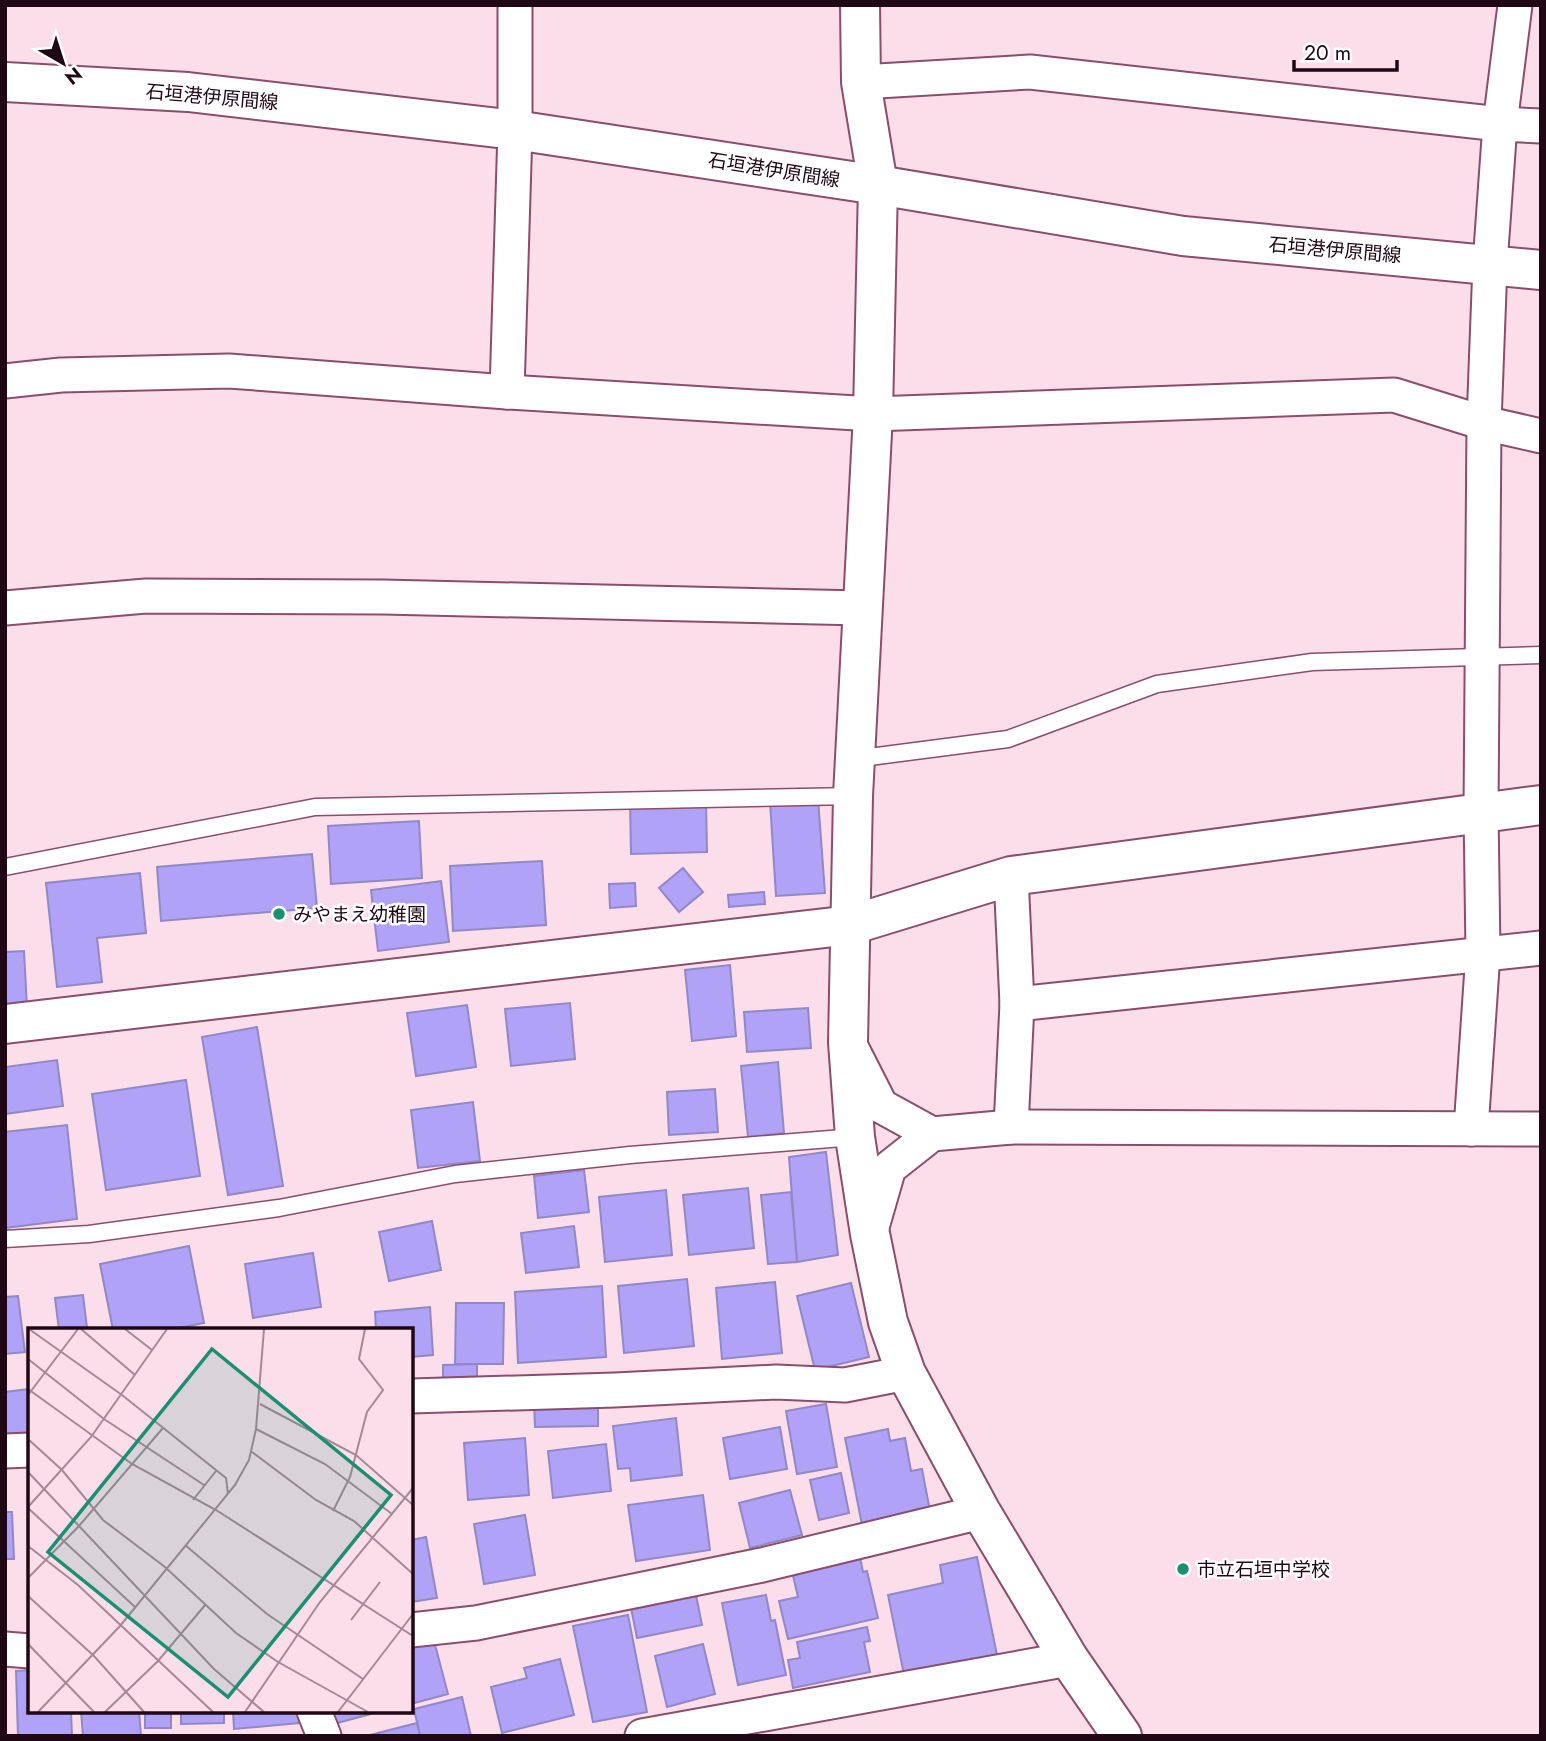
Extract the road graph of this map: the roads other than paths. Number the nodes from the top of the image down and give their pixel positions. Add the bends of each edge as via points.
1 (515, 5) edge
2 (860, 5) edge
3 (1515, 5) edge
4 (5, 82) edge
5 (862, 82) junction
6 (1500, 124) junction
7 (1541, 126) edge
8 (515, 130) junction
9 (878, 185) junction
10 (1490, 264) junction
11 (1541, 270) edge
12 (5, 381) edge
13 (507, 392) junction
14 (873, 414) junction
15 (1484, 423) junction
16 (1541, 436) edge
17 (5, 608) edge
18 (862, 608) junction
19 (1541, 655) edge
20 (1484, 656) junction
21 (854, 777) junction
22 (1541, 805) edge
23 (1481, 811) junction
24 (5, 867) edge
25 (1011, 876) junction
26 (851, 925) junction
27 (1541, 948) edge
28 (1483, 953) junction
29 (1017, 1004) junction
30 (5, 1024) edge
31 (848, 1042) junction
32 (1011, 1127) junction
33 (1471, 1129) junction
34 (1541, 1129) edge
35 (932, 1134) junction
36 (855, 1137) junction
37 (870, 1234) junction
38 (5, 1239) edge
39 (906, 1373) junction
40 (413, 1396) edge
41 (28, 1450) edge
42 (5, 1451) edge
43 (981, 1512) junction
44 (413, 1630) edge
45 (5, 1649) edge
46 (28, 1651) edge
47 (1069, 1659) junction
48 (315, 1713) edge
49 (324, 1736) edge
50 (642, 1736) edge
51 (1122, 1736) edge

1 - 8 street
2 - 5 street
3 - 6 street
4 - 8 street, 石垣港伊原間線 via 188,92
5 - 6 street via 1030,72
5 - 9 street
6 - 7 street
6 - 10 street
8 - 9 street, 石垣港伊原間線
8 - 13 street
9 - 10 street, 石垣港伊原間線 via 1183,236
9 - 14 street
10 - 11 street, 石垣港伊原間線
10 - 15 street
12 - 13 street via 229,371
13 - 14 street
14 - 15 street via 1394,395
14 - 18 street
15 - 16 street
15 - 20 street
17 - 18 street via 146,596
18 - 21 street
19 - 20 lane
20 - 21 lane via 1312,662 1157,684 1008,738
20 - 23 street
21 - 24 lane via 315,807
21 - 26 street
22 - 23 street
23 - 25 street
23 - 28 street
25 - 26 street
25 - 29 street
26 - 30 street
26 - 31 street
27 - 28 street
28 - 29 street
28 - 33 street
29 - 32 street
31 - 35 street via 881,1106
31 - 36 street
32 - 33 street
32 - 35 street
33 - 34 street
35 - 37 street via 889,1168
36 - 37 street
36 - 38 lane via 455,1174 279,1208 89,1234
37 - 39 street via 888,1322
39 - 40 street via 845,1385 776,1382
39 - 43 street
41 - 42 street
43 - 44 street via 762,1565 475,1623
43 - 47 street
45 - 46 street
47 - 50 street
47 - 51 street
48 - 49 street

